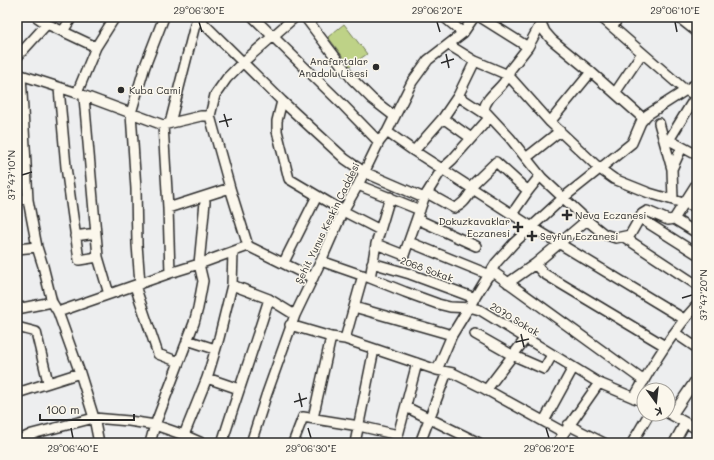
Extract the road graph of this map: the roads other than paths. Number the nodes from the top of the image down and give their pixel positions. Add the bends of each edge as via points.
1 (38, 17) edge
2 (72, 17) edge
3 (114, 17) edge
4 (164, 17) edge
5 (253, 17) edge
6 (296, 17) edge
7 (305, 17) edge
8 (444, 17) edge
9 (474, 17) edge
10 (480, 17) edge
11 (601, 17) edge
12 (618, 17) edge
13 (682, 18) edge
14 (543, 20) edge
15 (47, 24) junction
16 (613, 27) junction
17 (63, 31) junction
18 (697, 32) edge
19 (463, 33) junction
20 (273, 36) junction
21 (449, 45) junction
22 (528, 46) junction
23 (96, 47) junction
24 (642, 53) junction
25 (17, 58) edge
26 (475, 61) junction
27 (242, 62) junction
28 (591, 72) junction
29 (18, 73) edge
30 (508, 75) junction
31 (697, 83) edge
32 (59, 88) junction
33 (685, 90) junction
34 (615, 93) junction
35 (81, 95) junction
36 (458, 96) junction
37 (697, 96) edge
38 (282, 101) junction
39 (131, 113) junction
40 (210, 116) junction
41 (394, 116) junction
42 (490, 117) junction
43 (443, 118) junction
44 (644, 119) junction
45 (550, 122) junction
46 (659, 123) dead end
47 (167, 124) junction
48 (387, 132) junction
49 (560, 132) junction
50 (471, 138) junction
51 (379, 142) junction
52 (667, 143) junction
53 (682, 147) junction
54 (414, 151) junction
55 (697, 155) edge
56 (526, 158) junction
57 (442, 169) junction
58 (600, 169) junction
59 (672, 169) junction
60 (364, 172) junction
61 (540, 176) junction
62 (697, 183) edge
63 (358, 185) junction
64 (230, 188) junction
65 (471, 188) junction
66 (528, 191) junction
67 (317, 196) junction
68 (425, 196) junction
69 (204, 197) junction
70 (390, 197) junction
71 (564, 198) junction
72 (17, 199) edge
73 (28, 200) junction
74 (673, 200) junction
75 (684, 203) junction
76 (697, 207) edge
77 (168, 208) junction
78 (420, 210) junction
79 (343, 211) junction
80 (512, 214) junction
81 (640, 218) junction
82 (417, 219) junction
83 (674, 219) junction
84 (587, 220) junction
85 (532, 227) junction
86 (380, 230) junction
87 (697, 233) edge
88 (96, 234) junction
89 (76, 236) junction
90 (624, 237) junction
91 (409, 242) junction
92 (376, 244) junction
93 (560, 244) junction
94 (248, 246) junction
95 (476, 246) dead end
96 (37, 247) junction
97 (17, 249) edge
98 (233, 252) junction
99 (697, 254) edge
100 (98, 257) junction
101 (321, 261) junction
102 (284, 262) junction
103 (372, 263) junction
104 (199, 264) junction
105 (535, 264) junction
106 (170, 273) junction
107 (491, 273) junction
108 (367, 277) junction
109 (313, 278) junction
110 (508, 283) junction
111 (137, 285) junction
112 (232, 285) junction
113 (697, 285) edge
114 (109, 294) junction
115 (475, 298) junction
116 (269, 299) junction
117 (52, 302) junction
118 (697, 305) edge
119 (354, 307) junction
120 (469, 308) junction
121 (17, 309) edge
122 (58, 312) junction
123 (295, 315) junction
124 (684, 319) junction
125 (290, 325) junction
126 (17, 327) edge
127 (675, 333) junction
128 (475, 334) dead end
129 (452, 335) junction
130 (331, 337) junction
131 (526, 338) junction
132 (345, 339) junction
133 (187, 340) junction
134 (665, 346) junction
135 (697, 348) edge
136 (374, 349) junction
137 (215, 350) junction
138 (512, 355) junction
139 (552, 355) junction
140 (179, 362) junction
141 (417, 363) junction
142 (573, 368) junction
143 (437, 370) junction
144 (447, 372) junction
145 (80, 373) junction
146 (207, 378) junction
147 (697, 378) edge
148 (644, 381) junction
149 (48, 382) junction
150 (599, 383) junction
151 (238, 389) junction
152 (487, 390) junction
153 (17, 393) edge
154 (634, 398) joint
155 (676, 406) edge
156 (406, 407) junction
157 (94, 418) junction
158 (313, 418) junction
159 (429, 418) junction
160 (676, 418) edge
161 (544, 421) junction
162 (644, 422) edge
163 (685, 423) junction
164 (155, 425) junction
165 (358, 426) junction
166 (566, 429) junction
167 (697, 429) edge
168 (184, 435) junction
169 (397, 439) edge
170 (464, 439) edge
171 (17, 441) edge
172 (99, 443) edge
173 (150, 443) edge
174 (202, 443) edge
175 (222, 443) edge
176 (251, 443) edge
177 (293, 443) edge
178 (355, 443) edge
179 (420, 443) edge
180 (479, 443) edge
181 (557, 443) edge
182 (604, 443) edge
183 (632, 443) edge
184 (674, 443) edge

1 - 15 street
2 - 17 street
3 - 23 street
4 - 39 street
5 - 20 street
6 - 20 street
7 - 41 street via 352,79
8 - 19 street
9 - 19 street, Şehit Yunus Keskin Caddesi
10 - 22 street
11 - 16 street
12 - 16 street
13 - 18 street
14 - 22 street
14 - 28 street via 544,32
15 - 17 street
15 - 25 street
16 - 24 street
17 - 23 street
19 - 21 street, Şehit Yunus Keskin Caddesi
20 - 27 street
20 - 51 street
21 - 26 street
21 - 41 street, Şehit Yunus Keskin Caddesi via 428,60 412,82
22 - 30 street
23 - 35 street
24 - 33 street
24 - 34 street
26 - 30 street
26 - 36 street
27 - 38 street
27 - 40 street via 215,95
27 - 47 street via 198,17
28 - 34 street
28 - 45 street
29 - 32 street
29 - 73 street
30 - 42 street via 506,82 485,104 484,110
30 - 45 street
31 - 33 street
32 - 35 street
32 - 89 street via 66,167
33 - 37 street
33 - 44 street
34 - 44 street
35 - 39 street
35 - 88 street
36 - 42 street
36 - 43 street
37 - 52 street
38 - 60 street
38 - 67 street via 277,131 289,179
39 - 47 street
39 - 111 street via 136,188
40 - 47 street
40 - 64 street
41 - 48 street, Şehit Yunus Keskin Caddesi
42 - 50 street
42 - 56 street
43 - 50 street
43 - 54 street
44 - 58 street via 632,143
45 - 49 street
46 - 52 street
47 - 77 street
48 - 51 street, Şehit Yunus Keskin Caddesi
48 - 54 street
49 - 56 street
49 - 58 street
50 - 57 street
51 - 60 street, Şehit Yunus Keskin Caddesi
52 - 53 street
52 - 59 street
53 - 55 street
53 - 59 street
54 - 57 street
56 - 61 street
57 - 65 street
57 - 68 street
58 - 71 street
58 - 74 street via 626,185
59 - 74 street
60 - 63 street, Şehit Yunus Keskin Caddesi
60 - 68 street
61 - 66 street
61 - 71 street
62 - 75 street
63 - 70 street
63 - 79 street, Şehit Yunus Keskin Caddesi
64 - 69 street
64 - 94 street
65 - 66 street via 496,162
65 - 68 street via 463,203 454,208
65 - 80 street
66 - 80 street
67 - 79 street
67 - 102 street
68 - 78 street
69 - 77 street
69 - 104 street
70 - 78 street
70 - 86 street
71 - 84 street
71 - 85 street
72 - 73 street
73 - 96 street
74 - 75 street
75 - 76 street
75 - 83 street
77 - 106 street
78 - 82 street
79 - 86 street
79 - 101 street, Şehit Yunus Keskin Caddesi
80 - 85 street
81 - 83 street via 647,211 668,220
81 - 90 street via 630,235
81 - 99 street
82 - 91 street
82 - 95 street
83 - 87 street
84 - 90 street via 604,234 616,238
84 - 93 street
85 - 93 street
85 - 107 street via 496,263
86 - 92 street
88 - 89 street
88 - 100 street
89 - 100 street via 79,260
90 - 113 street
91 - 92 street via 404,255
91 - 107 street
92 - 103 street
93 - 105 street
93 - 124 street
94 - 98 street
94 - 102 street
96 - 97 street
96 - 117 street
98 - 104 street
98 - 112 street
100 - 114 street
101 - 108 street, 2070 Sokak
101 - 109 street, Şehit Yunus Keskin Caddesi
102 - 109 street
103 - 108 street
103 - 115 street, 2068 Sokak
104 - 106 street
104 - 133 street via 202,290
105 - 110 street
105 - 134 street via 543,273
106 - 111 street
107 - 110 street
107 - 115 street
108 - 119 street
108 - 120 street, 2070 Sokak via 438,304
109 - 123 street, Şehit Yunus Keskin Caddesi
110 - 148 street
111 - 114 street
111 - 140 street via 158,354
112 - 116 street
112 - 137 street
114 - 122 street
115 - 120 street
116 - 123 street
116 - 151 street
117 - 121 street
117 - 122 street
118 - 124 street
119 - 129 street
119 - 132 street
120 - 129 street
120 - 131 street, 2070 Sokak via 480,310
122 - 145 street
123 - 125 street, Şehit Yunus Keskin Caddesi
124 - 127 street
125 - 130 street
125 - 176 street, Şehit Yunus Keskin Caddesi
126 - 149 street via 36,332
127 - 134 street
127 - 135 street
128 - 138 street
129 - 143 street
130 - 132 street
130 - 158 street
131 - 138 street
131 - 139 street, 2070 Sokak
132 - 136 street
133 - 137 street
133 - 140 street
134 - 148 street
136 - 141 street
136 - 165 street
137 - 146 street
138 - 139 street via 544,369
138 - 152 street
139 - 142 street, 2070 Sokak
140 - 164 street
141 - 143 street
141 - 156 street
142 - 150 street, 2070 Sokak
142 - 161 street
143 - 144 street
144 - 152 street
144 - 159 street
145 - 149 street
145 - 157 street
146 - 151 street
146 - 168 street
147 - 155 street
148 - 154 street
149 - 153 street
150 - 154 street, 2070 Sokak
150 - 166 street
151 - 175 street
152 - 161 street
156 - 159 street
156 - 169 street
157 - 164 street via 129,420
157 - 171 street via 32,434
157 - 172 street
158 - 165 street
158 - 177 street via 302,417
159 - 170 street
159 - 179 street
160 - 163 street
161 - 166 street
162 - 183 street
163 - 167 street
163 - 184 street
164 - 168 street
164 - 173 street
165 - 169 street
165 - 178 street
166 - 181 street
166 - 182 street
168 - 174 street
170 - 180 street

